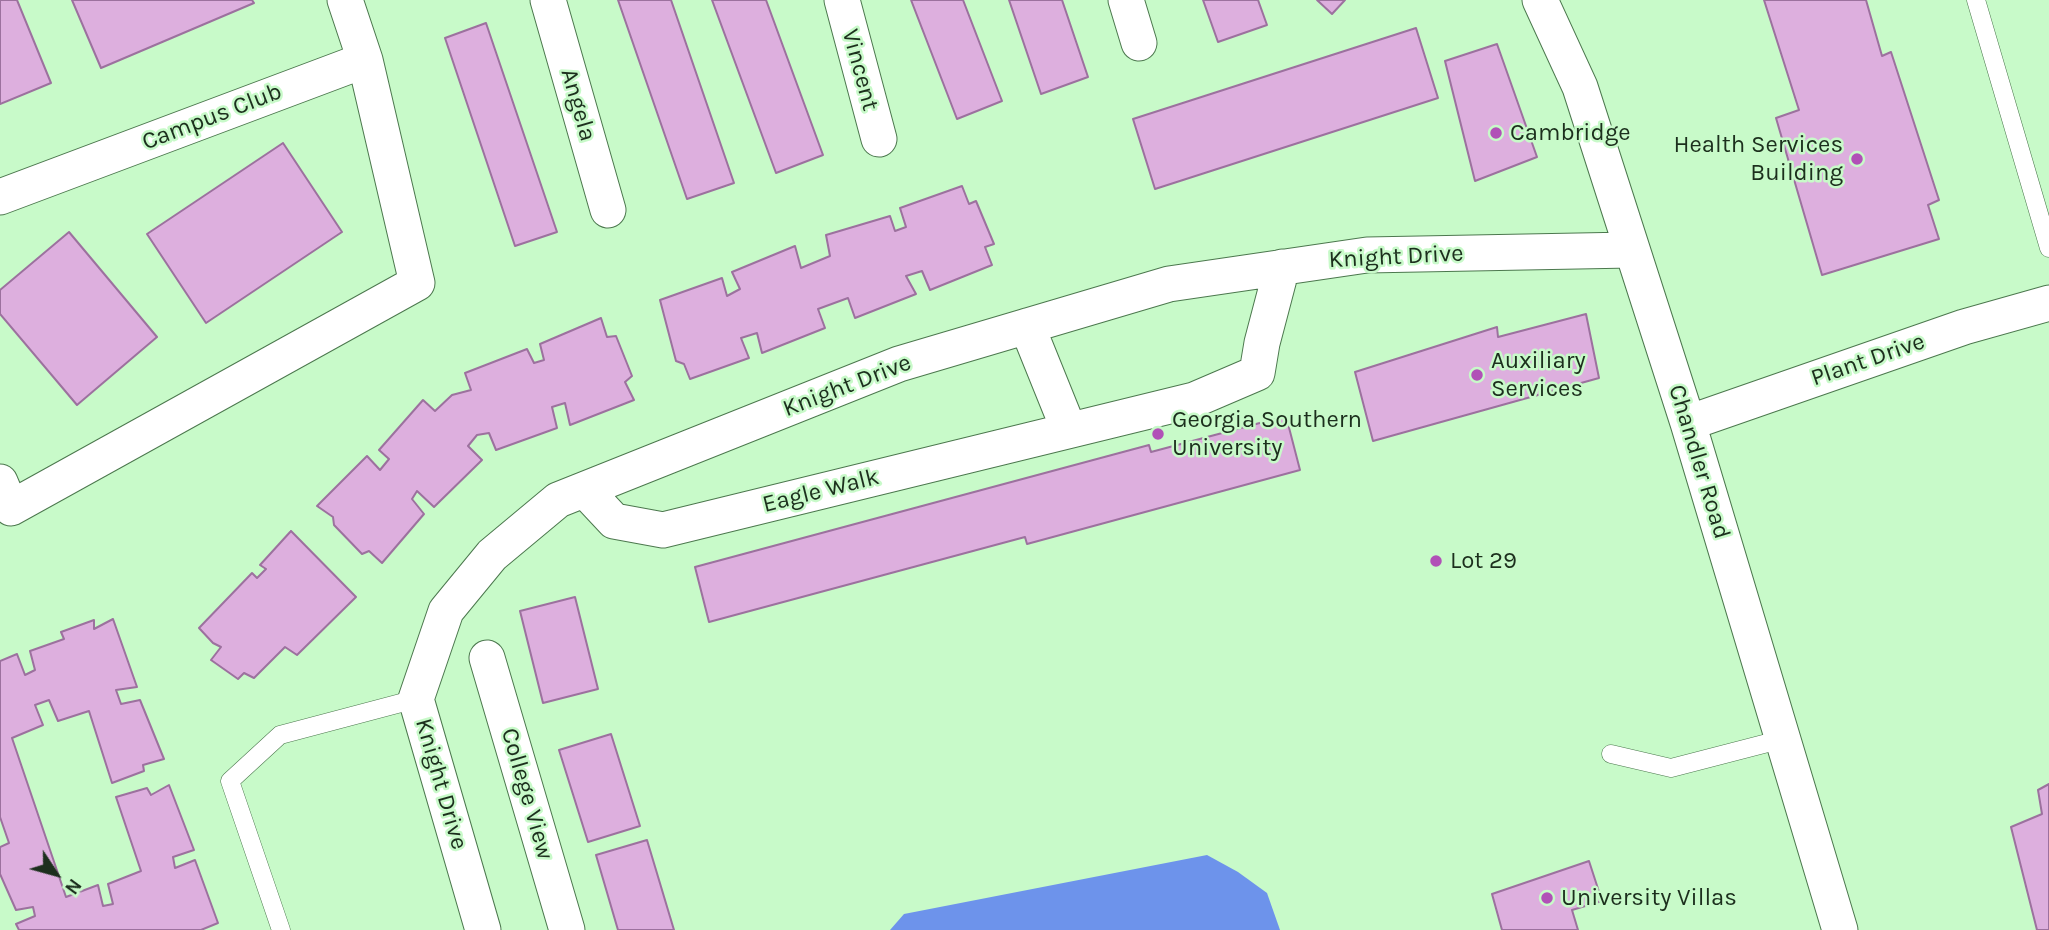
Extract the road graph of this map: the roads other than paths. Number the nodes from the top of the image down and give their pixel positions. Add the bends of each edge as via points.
1 (345, 0) edge
2 (548, 0) edge
3 (842, 0) edge
4 (1126, 0) edge
5 (1540, 0) edge
6 (1976, 0) edge
7 (1139, 43) dead end
8 (365, 60) junction
9 (879, 139) dead end
10 (0, 197) edge
11 (608, 210) dead end
12 (2049, 248) edge
13 (1631, 250) junction
14 (1282, 267) junction
15 (2049, 303) edge
16 (1027, 326) junction
17 (1688, 423) junction
18 (1069, 430) junction
19 (0, 482) edge
20 (585, 490) junction
21 (487, 658) dead end
22 (416, 699) junction
23 (1783, 739) junction
24 (1611, 754) dead end
25 (281, 930) edge
26 (483, 930) edge
27 (567, 930) edge
28 (1840, 930) edge

1 - 8 street
2 - 11 street, Angela
3 - 9 street, Vincent
4 - 7 street
5 - 13 street, Chandler Road via 1580,87
6 - 12 lane
8 - 10 street, Campus Club
8 - 19 street via 417,283 11,508
13 - 14 street, Knight Drive via 1367,255
13 - 17 street, Chandler Road
14 - 16 street, Knight Drive via 1170,284
14 - 18 street, Eagle Walk via 1257,373 1195,400
15 - 17 street, Plant Drive via 1964,327
16 - 18 street
16 - 20 street, Knight Drive via 899,364
17 - 23 street, Chandler Road
18 - 20 street, Eagle Walk via 663,530 614,521
20 - 22 street, Knight Drive via 558,500 492,555 446,611
21 - 27 street, College View
22 - 25 lane via 280,735 230,781
22 - 26 street, Knight Drive
23 - 24 lane via 1671,768
23 - 28 street, Chandler Road

